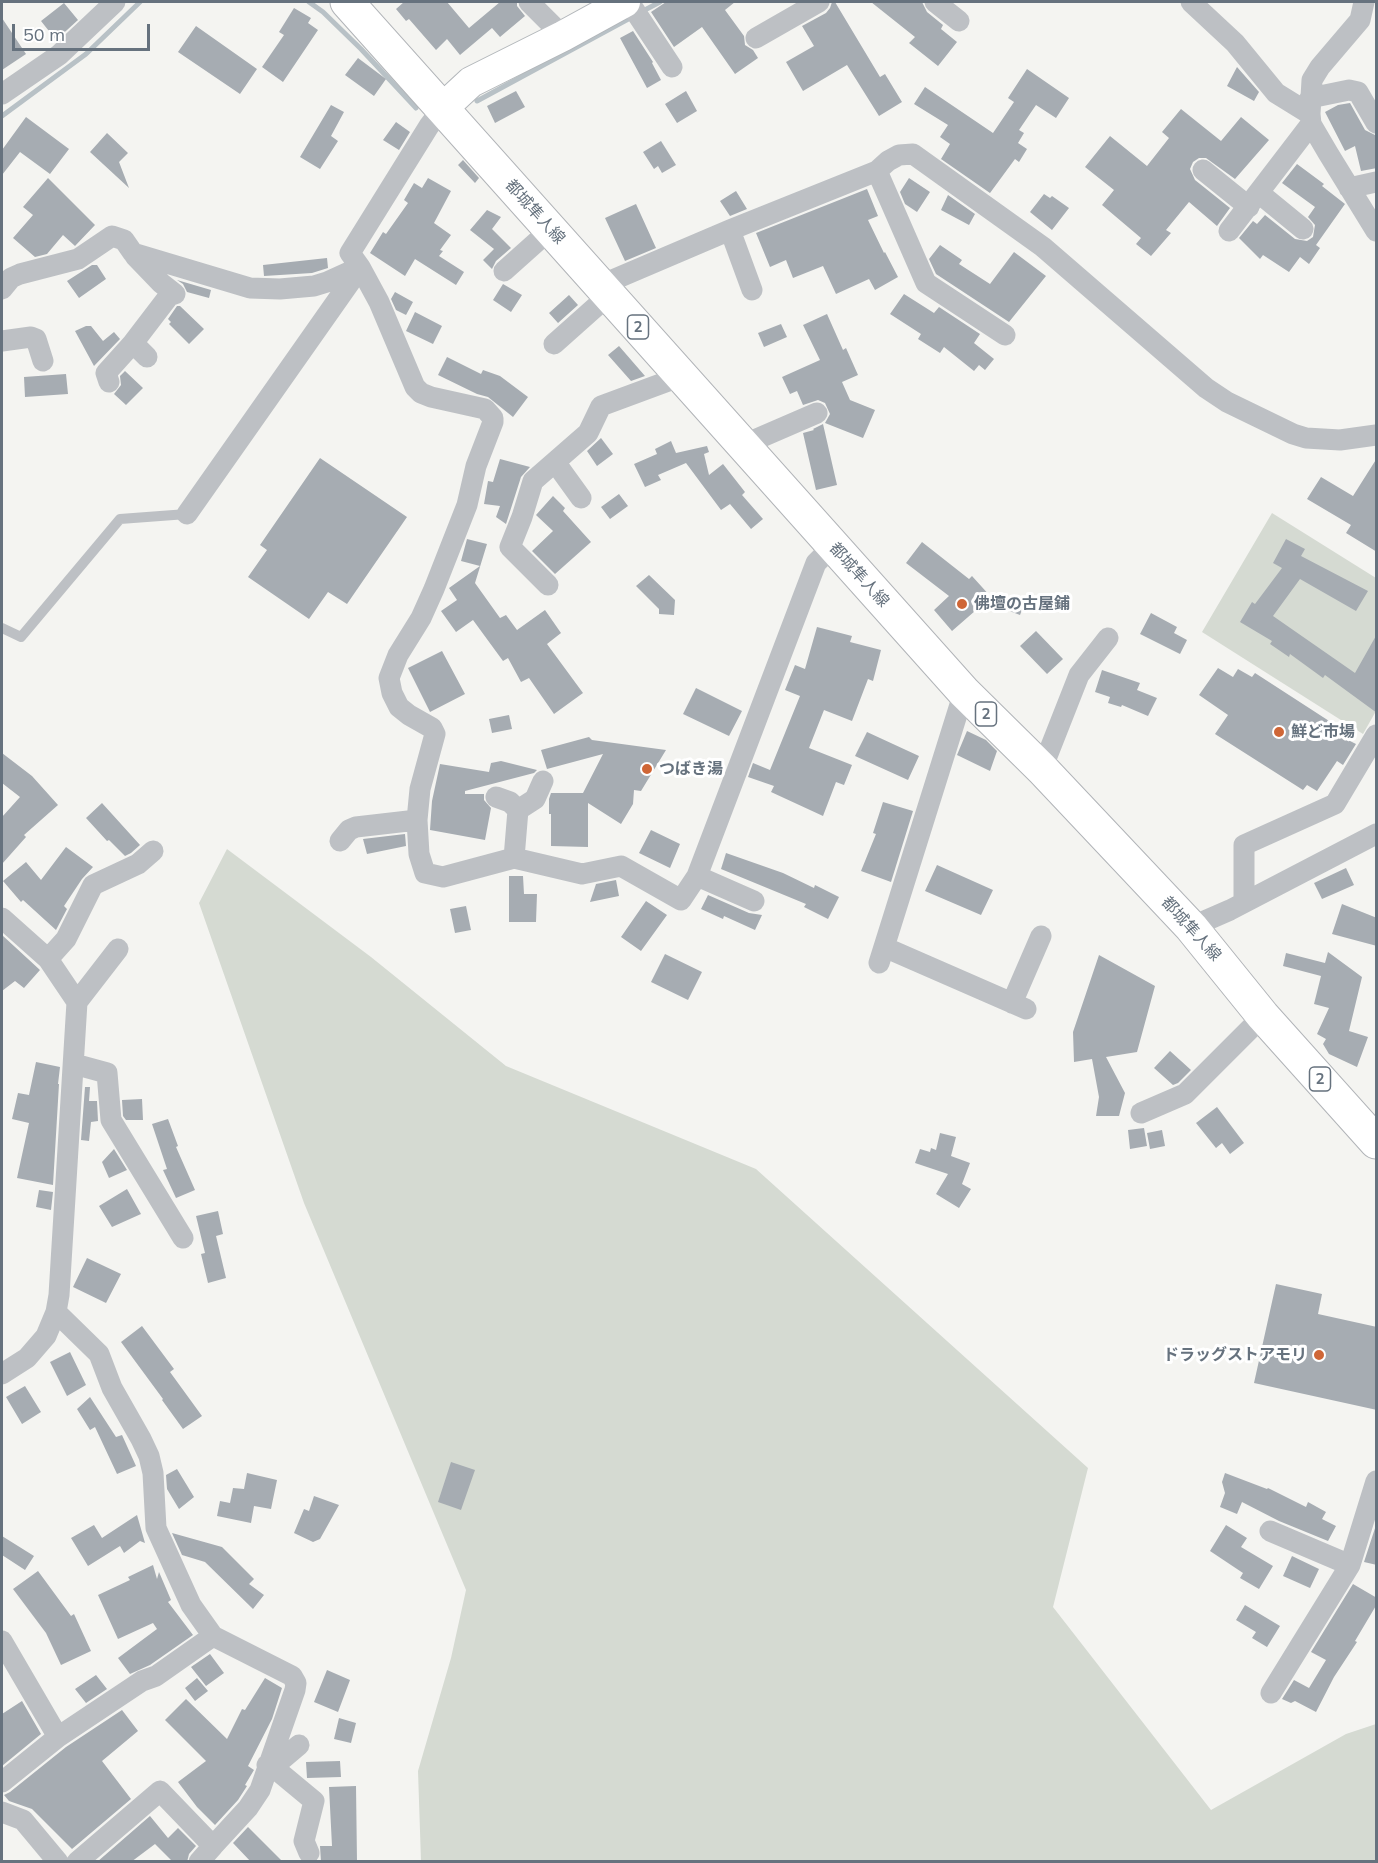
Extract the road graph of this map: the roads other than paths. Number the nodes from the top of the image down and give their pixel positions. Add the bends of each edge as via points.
1 (115, 2) edge
2 (347, 2) edge
3 (529, 2) edge
4 (628, 2) edge
5 (819, 2) edge
6 (934, 2) edge
7 (1191, 2) edge
8 (1364, 2) edge
9 (959, 21) dead end
10 (563, 36) junction
11 (756, 38) dead end
12 (672, 67) dead end
13 (2, 94) edge
14 (443, 108) junction
15 (1311, 112) junction
16 (1377, 123) edge
17 (1203, 170) dead end
18 (877, 171) junction
19 (1377, 182) edge
20 (1349, 188) junction
21 (1254, 200) junction
22 (551, 229) junction
23 (1303, 229) dead end
24 (730, 230) junction
25 (1229, 231) dead end
26 (1377, 231) edge
27 (133, 253) junction
28 (360, 267) junction
29 (504, 271) dead end
30 (2, 289) edge
31 (605, 290) junction
32 (752, 290) dead end
33 (1005, 335) dead end
34 (2, 341) edge
35 (554, 344) dead end
36 (43, 361) dead end
37 (682, 376) junction
38 (109, 382) dead end
39 (817, 413) dead end
40 (1377, 435) edge
41 (743, 445) junction
42 (555, 462) junction
43 (581, 498) dead end
44 (187, 514) joint
45 (833, 546) junction
46 (548, 585) dead end
47 (2, 628) edge
48 (1108, 638) dead end
49 (963, 692) junction
50 (1377, 735) edge
51 (1042, 769) junction
52 (543, 781) dead end
53 (496, 797) dead end
54 (518, 810) junction
55 (417, 820) junction
56 (1377, 834) edge
57 (340, 841) dead end
58 (153, 851) dead end
59 (514, 858) junction
60 (697, 876) junction
61 (754, 901) dead end
62 (1244, 901) junction
63 (2, 918) edge
64 (1191, 927) junction
65 (1041, 936) dead end
66 (118, 949) dead end
67 (48, 959) junction
68 (77, 1002) junction
69 (1263, 1016) junction
70 (74, 1064) junction
71 (1141, 1113) dead end
72 (1377, 1142) edge
73 (183, 1238) dead end
74 (56, 1312) junction
75 (2, 1374) edge
76 (1377, 1481) edge
77 (1270, 1531) dead end
78 (1350, 1565) junction
79 (213, 1636) junction
80 (2, 1641) edge
81 (1271, 1693) dead end
82 (58, 1737) junction
83 (299, 1745) dead end
84 (270, 1766) junction
85 (2, 1782) edge
86 (2, 1812) edge
87 (309, 1853) dead end
88 (206, 1854) edge
89 (58, 1862) edge
90 (77, 1862) edge

1 - 13 street via 59,55
2 - 14 main road, 都城隼人線 / 2
3 - 10 street
4 - 10 street
4 - 12 street
5 - 11 street
6 - 9 street
7 - 15 street via 1235,43 1276,93
8 - 15 street via 1360,20 1315,73
10 - 14 street via 471,82
14 - 22 main road, 都城隼人線 / 2
14 - 28 street via 350,253
15 - 16 street via 1349,90 1361,94
15 - 20 street
15 - 21 street
17 - 21 street
18 - 24 street
18 - 33 street via 927,283
18 - 40 street via 893,158 913,154 1043,247 1227,402 1306,438 1340,440
19 - 20 street
20 - 26 street
21 - 23 street
21 - 25 street
22 - 29 street
22 - 31 main road, 都城隼人線 / 2
24 - 31 street
24 - 32 street
27 - 28 street via 260,289 314,286
27 - 30 street via 124,240 112,236 78,259 11,278
27 - 38 street via 173,293 140,350 106,374
28 - 44 street
28 - 55 street via 415,387 431,397 485,409 493,422 463,516 434,589 389,678 399,707 435,734 420,789
31 - 35 street
31 - 37 main road, 都城隼人線 / 2
34 - 36 street via 36,339
37 - 41 main road, 都城隼人線 / 2
37 - 42 street via 601,406 588,433
39 - 41 street
41 - 45 main road, 都城隼人線 / 2
42 - 43 street
42 - 46 street via 533,481 510,547
44 - 47 lane via 120,519 21,637
45 - 49 main road, 都城隼人線 / 2
45 - 60 street via 816,563
48 - 51 street via 1079,675
49 - 51 main road, 都城隼人線 / 2
49 - 65 street via 882,955 1019,1006
50 - 62 street via 1335,804 1244,845
51 - 64 main road, 都城隼人線 / 2
52 - 54 street via 535,799
53 - 54 street
54 - 59 street
55 - 57 street via 356,827
55 - 59 street via 419,854 425,873 443,876
56 - 62 street
58 - 67 street via 138,864 93,885 66,939
59 - 60 street via 582,874 621,866 681,900
60 - 61 street
62 - 64 street
63 - 67 street
64 - 69 main road, 都城隼人線 / 2
66 - 68 street
67 - 68 street
68 - 70 street
69 - 71 street via 1185,1094
69 - 72 main road, 都城隼人線 / 2
70 - 73 street via 107,1073 111,1120
70 - 74 street
74 - 75 street via 39,1346
74 - 79 street via 99,1354 112,1388 141,1439 153,1473 159,1539 191,1605
76 - 78 street
77 - 78 street
78 - 81 street
79 - 82 street
79 - 84 street via 292,1676 296,1683
80 - 82 street
82 - 85 street
83 - 84 street
84 - 87 street via 314,1801 304,1841
84 - 88 street via 255,1799
86 - 89 street via 23,1820
88 - 90 street via 160,1791

